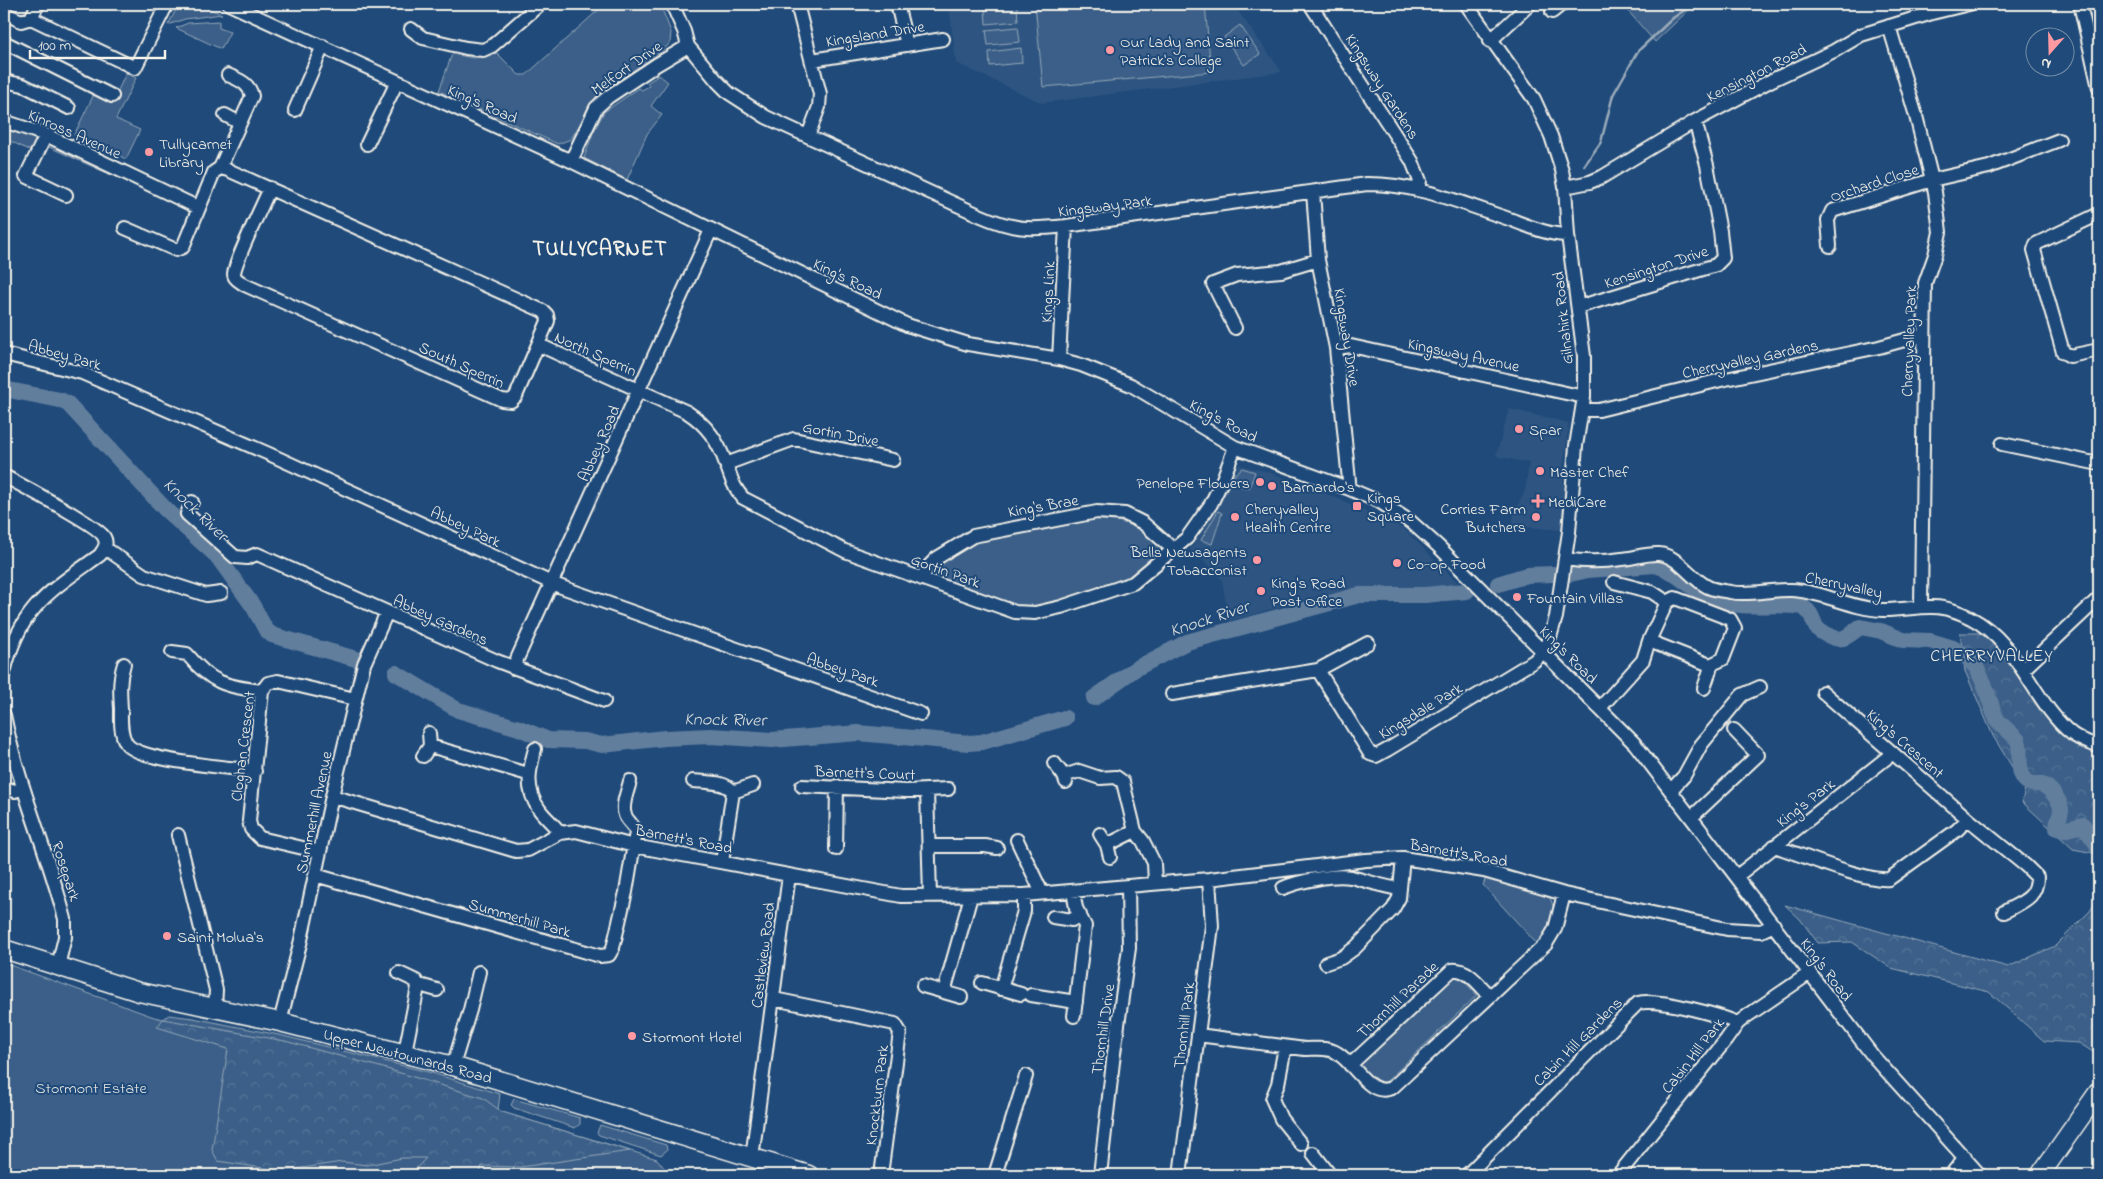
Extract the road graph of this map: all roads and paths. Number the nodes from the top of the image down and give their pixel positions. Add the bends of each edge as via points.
1 (38, 4) edge
2 (167, 4) edge
3 (229, 4) edge
4 (540, 4) edge
5 (672, 4) edge
6 (797, 4) edge
7 (897, 4) edge
8 (1310, 4) edge
9 (1466, 4) edge
10 (1530, 4) edge
11 (1969, 4) edge
12 (2080, 4) edge
13 (4, 13) edge
14 (31, 18) junction
15 (1889, 26) junction
16 (411, 29) dead end
17 (943, 39) dead end
18 (1490, 40) junction
19 (4, 42) edge
20 (907, 44) junction
21 (323, 46) junction
22 (688, 46) junction
23 (812, 60) junction
24 (228, 75) dead end
25 (4, 81) edge
26 (396, 82) junction
27 (2099, 88) edge
28 (112, 96) dead end
29 (69, 108) dead end
30 (295, 110) dead end
31 (225, 115) dead end
32 (4, 121) edge
33 (1695, 121) junction
34 (240, 123) junction
35 (46, 135) junction
36 (808, 136) junction
37 (2059, 140) dead end
38 (367, 144) dead end
39 (571, 161) junction
40 (220, 168) junction
41 (1932, 180) junction
42 (1565, 187) junction
43 (270, 188) junction
44 (1418, 188) junction
45 (1313, 192) junction
46 (66, 195) dead end
47 (199, 208) junction
48 (2099, 214) edge
49 (1066, 226) junction
50 (125, 228) dead end
51 (711, 230) junction
52 (1568, 236) junction
53 (1830, 246) dead end
54 (1318, 260) junction
55 (1578, 307) junction
56 (1236, 328) dead end
57 (1923, 335) junction
58 (540, 345) junction
59 (1336, 348) junction
60 (2099, 350) edge
61 (4, 354) edge
62 (1059, 359) junction
63 (639, 390) junction
64 (1583, 404) junction
65 (2002, 444) dead end
66 (1235, 447) junction
67 (893, 460) dead end
68 (726, 464) junction
69 (2099, 464) edge
70 (4, 476) edge
71 (1347, 488) junction
72 (192, 502) dead end
73 (105, 548) junction
74 (1174, 550) junction
75 (1565, 560) junction
76 (922, 578) junction
77 (1614, 582) dead end
78 (552, 583) junction
79 (221, 593) dead end
80 (2099, 598) edge
81 (1667, 602) junction
82 (1921, 606) junction
83 (387, 612) junction
84 (1554, 628) junction
85 (1650, 641) junction
86 (1368, 644) dead end
87 (172, 652) dead end
88 (1543, 652) junction
89 (1555, 663) junction
90 (124, 664) dead end
91 (1710, 665) junction
92 (513, 668) junction
93 (2024, 669) junction
94 (1318, 670) junction
95 (4, 673) edge
96 (1760, 687) dead end
97 (1704, 688) dead end
98 (262, 691) junction
99 (1823, 692) dead end
100 (1172, 694) dead end
101 (355, 699) junction
102 (604, 701) dead end
103 (1600, 708) junction
104 (921, 714) dead end
105 (4, 715) edge
106 (1734, 730) dead end
107 (429, 733) dead end
108 (2099, 747) edge
109 (535, 749) dead end
110 (1893, 753) junction
111 (1054, 763) dead end
112 (254, 770) junction
113 (528, 774) junction
114 (630, 781) dead end
115 (693, 781) dead end
116 (753, 786) dead end
117 (802, 786) dead end
118 (836, 786) junction
119 (4, 788) edge
120 (23, 788) junction
121 (927, 790) junction
122 (948, 790) dead end
123 (1671, 790) junction
124 (733, 792) junction
125 (332, 796) junction
126 (1692, 817) junction
127 (1968, 819) junction
128 (1135, 831) junction
129 (560, 833) junction
130 (1100, 834) dead end
131 (178, 835) dead end
132 (851, 840) dead end
133 (1017, 840) dead end
134 (989, 843) dead end
135 (634, 846) junction
136 (930, 846) junction
137 (1774, 846) junction
138 (320, 852) junction
139 (1403, 858) junction
140 (722, 862) junction
141 (315, 875) junction
142 (789, 875) junction
143 (1737, 876) junction
144 (1209, 879) junction
145 (1155, 884) junction
146 (1128, 886) junction
147 (1283, 888) dead end
148 (1400, 889) junction
149 (1073, 891) junction
150 (1042, 893) junction
151 (1564, 894) junction
152 (1024, 895) junction
153 (930, 896) junction
154 (971, 896) junction
155 (2004, 912) dead end
156 (1080, 915) junction
157 (1053, 917) dead end
158 (1774, 925) junction
159 (4, 949) edge
160 (1326, 963) dead end
161 (58, 966) junction
162 (479, 972) dead end
163 (399, 973) dead end
164 (1810, 973) junction
165 (982, 983) dead end
166 (923, 986) dead end
167 (418, 987) junction
168 (1001, 988) junction
169 (437, 990) dead end
170 (944, 992) junction
171 (1490, 996) junction
172 (961, 997) dead end
173 (774, 999) junction
174 (1076, 1002) junction
175 (215, 1008) junction
176 (1074, 1016) dead end
177 (280, 1022) junction
178 (1738, 1023) junction
179 (1198, 1036) junction
180 (1285, 1047) junction
181 (405, 1052) junction
182 (1350, 1065) junction
183 (453, 1066) junction
184 (1026, 1076) dead end
185 (2099, 1091) edge
186 (1301, 1144) dead end
187 (1313, 1153) dead end
188 (1964, 1157) junction
189 (752, 1158) junction
190 (809, 1175) edge
191 (881, 1175) edge
192 (994, 1175) edge
193 (1100, 1175) edge
194 (1180, 1175) edge
195 (1330, 1175) edge
196 (1467, 1175) edge
197 (1618, 1175) edge
198 (1951, 1175) edge
199 (1980, 1175) edge
200 (2040, 1175) edge

1 - 14 street
2 - 14 street via 135,68
3 - 21 street, King's Road
4 - 16 street via 492,46 483,50 423,38
5 - 22 street, Melfort Drive
6 - 23 street
7 - 20 street
8 - 44 street, Kingsway Gardens via 1412,161 1420,181
9 - 18 street, Gilnahirk Road
10 - 18 street
11 - 15 street, Kensington Road
12 - 27 street
13 - 14 street via 21,20
15 - 33 street, Kensington Road via 1861,35
15 - 41 street, Cherryvalley Park
17 - 20 street, Kingsland Drive
18 - 42 street, Gilnahirk Road via 1523,83 1544,118 1558,155
19 - 28 street
20 - 23 street, Kingsland Drive
21 - 26 street, King's Road
21 - 30 street
22 - 36 street, Kingsway Park via 729,93 766,116
22 - 39 street, Melfort Drive via 596,108
23 - 36 street via 820,94 819,107
24 - 34 street via 245,83 251,91 252,96
25 - 29 street via 23,85
26 - 38 street
26 - 39 street, King's Road
31 - 34 street
32 - 35 street, Kinross Avenue
33 - 42 street, Kensington Road via 1602,177
33 - 55 street, Kensington Drive via 1720,231 1721,262
34 - 40 street
35 - 46 street via 26,176
35 - 47 street, Kinross Avenue
36 - 49 street, Kingsway Park via 1001,225 1028,229
37 - 41 street via 1989,167
39 - 51 street, King's Road
40 - 43 street, South Sperrin
40 - 47 street via 214,172
41 - 53 street, Orchard Close via 1832,211 1828,220
41 - 57 street, Cherryvalley Park via 1940,232 1925,283
42 - 52 street, Gilnahirk Road
43 - 58 street, South Sperrin via 542,310 548,321
43 - 58 street, South Sperrin via 234,274 245,285 502,400 511,401 516,396
44 - 45 street, Kingsway Park via 1367,184
44 - 52 street, Kingsway Park via 1531,227
45 - 49 street, Kingsway Park
45 - 54 street, Kingsway Drive
47 - 50 street via 183,247 176,250
48 - 60 street via 2036,244 2034,250 2063,352 2070,356
49 - 62 street, Kings Link
51 - 62 street, King's Road via 918,330 968,344
51 - 63 street, Abbey Road
52 - 55 street, Gilnahirk Road
54 - 56 street via 1282,271 1237,275 1213,284
54 - 59 street, Kingsway Drive
55 - 64 street, Gilnahirk Road via 1584,356
57 - 64 street, Cherryvalley Gardens via 1599,410
57 - 82 street, Cherryvalley Park
58 - 63 street, North Sperrin
59 - 64 street, Kingsway Avenue via 1352,346
59 - 71 street, Kingsway Drive via 1345,429
61 - 78 street, Abbey Park via 82,373
62 - 66 street, King's Road via 1131,386
63 - 68 street, Gortin Park via 700,421 715,438
63 - 78 street, Abbey Road
64 - 75 street, Gilnahirk Road
65 - 69 street
66 - 71 street, King's Road
66 - 74 street, Gortin Park via 1211,504 1186,540
67 - 68 street, Gortin Drive via 794,440
68 - 76 street, Gortin Park via 734,489 742,498 845,550
70 - 73 street via 104,535
71 - 88 street, King's Road via 1380,502 1411,522
72 - 83 street, Abbey Gardens via 187,514 235,557 247,558 257,554
73 - 79 street via 144,575 206,595
73 - 95 street via 35,605 12,643
74 - 76 street, Gortin Park via 1133,583 1035,613 1015,612 992,605
74 - 76 street, King's Brae via 1143,523 1125,514 1097,512 973,536 937,558
75 - 82 street, Cherryvalley via 1611,560 1662,554 1709,588 1733,593 1792,590 1866,608 1884,610
75 - 84 street, Gilnahirk Road
77 - 81 street via 1652,592
78 - 92 street, Abbey Road
78 - 104 street, Abbey Park
80 - 93 street
81 - 85 street
81 - 91 street via 1675,598 1734,623 1733,635 1723,659
82 - 93 street, Cherryvalley via 1952,609 1973,618
83 - 92 street, Abbey Gardens
83 - 101 street, Summerhill Avenue via 364,664
84 - 88 street, Gilnahirk Road
84 - 89 street
85 - 91 street
85 - 103 street via 1643,660
86 - 94 street
87 - 98 street via 187,654 209,677 231,687
88 - 89 street, King's Road
88 - 94 street, Kingsdale Park via 1534,661 1376,756 1370,754
89 - 103 street, King's Road
90 - 112 street via 120,676 122,733 126,744 135,752 157,758
91 - 97 street
92 - 102 street, Abbey Gardens
93 - 108 street, Cherryvalley via 2064,726 2073,735
94 - 100 street
96 - 123 street via 1742,695 1701,745 1684,776
98 - 101 street, Cloghan Crescent via 268,683 278,681
98 - 112 street, Cloghan Crescent
99 - 110 street, King's Crescent
101 - 125 street, Summerhill Avenue
103 - 123 street, King's Road via 1635,744
105 - 120 street, Rosepark
106 - 126 street via 1758,754
107 - 113 street via 427,751
109 - 113 street
110 - 127 street, King's Crescent
110 - 137 street, King's Park
111 - 128 street via 1065,779 1078,771 1100,778 1116,777 1123,782
112 - 138 street, Cloghan Crescent via 251,829 260,838
113 - 129 street via 539,810
114 - 135 street, Summerhill Park via 623,808 625,816 634,825
115 - 124 street via 723,784
116 - 124 street
117 - 118 street, Barnett's Court
118 - 121 street, Barnett's Court
118 - 132 street via 837,844
119 - 120 street via 15,791
120 - 161 street, Rosepark via 65,919 65,937
121 - 122 street, Barnett's Court
121 - 136 street, Barnett's Court
123 - 126 street, King's Road
124 - 140 street
125 - 129 street, Barnett's Road via 516,851 528,850
125 - 138 street, Summerhill Avenue
126 - 143 street, King's Road
127 - 137 street via 1888,879 1879,880
127 - 155 street, King's Crescent via 2037,877 2033,895
128 - 130 street via 1109,851
128 - 145 street via 1154,863
129 - 135 street, Barnett's Road via 576,831
131 - 175 street via 216,990
133 - 150 street
134 - 136 street
135 - 140 street, Barnett's Road
135 - 141 street, Summerhill Park via 614,948 609,955 600,956
136 - 153 street, Barnett's Court
137 - 143 street, King's Park
138 - 141 street, Summerhill Avenue
139 - 144 street, Barnett's Road
139 - 148 street
139 - 151 street, Barnett's Road via 1487,871
140 - 142 street, Barnett's Road
141 - 177 street, Summerhill Avenue
142 - 153 street, Barnett's Road via 901,896
142 - 173 street, Castleview Road
143 - 158 street, King's Road
144 - 145 street, Barnett's Road
144 - 179 street, Thornhill Park via 1212,926
145 - 146 street, Barnett's Road
146 - 149 street, Barnett's Road
146 - 193 street, Thornhill Drive via 1129,948
147 - 148 street via 1304,881 1351,877
148 - 160 street via 1400,898 1393,910 1355,948
149 - 150 street, Barnett's Road
149 - 156 street
150 - 152 street, Barnett's Road
151 - 158 street, Barnett's Road via 1727,929 1760,931
151 - 171 street via 1556,930 1546,944
152 - 154 street, Barnett's Road
152 - 168 street via 1024,911
153 - 154 street, Barnett's Road
154 - 170 street
156 - 157 street via 1072,920
156 - 174 street via 1085,926
158 - 164 street, King's Road
159 - 161 highway, Upper Newtownards Road
161 - 175 highway, Upper Newtownards Road via 124,988
162 - 183 street
163 - 167 street via 416,981
164 - 178 street, Cabin Hill Park
164 - 188 street, King's Road via 1873,1056
165 - 168 street
166 - 170 street
167 - 169 street
167 - 181 street
168 - 174 street
170 - 172 street
171 - 182 street via 1386,1091 1373,1088
171 - 182 street, Thornhill Parade via 1465,971 1452,970
173 - 189 street, Castleview Road
173 - 191 street, Knockburn Park via 895,1024 900,1032
174 - 176 street
175 - 177 highway, Upper Newtownards Road
177 - 181 highway, Upper Newtownards Road
178 - 196 street, Cabin Hill Gardens via 1661,1003 1638,1003
178 - 197 street, Cabin Hill Park
179 - 180 street
179 - 194 street, Thornhill Park
180 - 182 street via 1334,1051
180 - 186 street via 1272,1099 1281,1119
181 - 183 highway, Upper Newtownards Road
183 - 189 highway, Upper Newtownards Road
184 - 192 street
185 - 200 highway
187 - 195 street
188 - 198 street
188 - 199 street, King's Road
189 - 190 highway, Upper Newtownards Road

